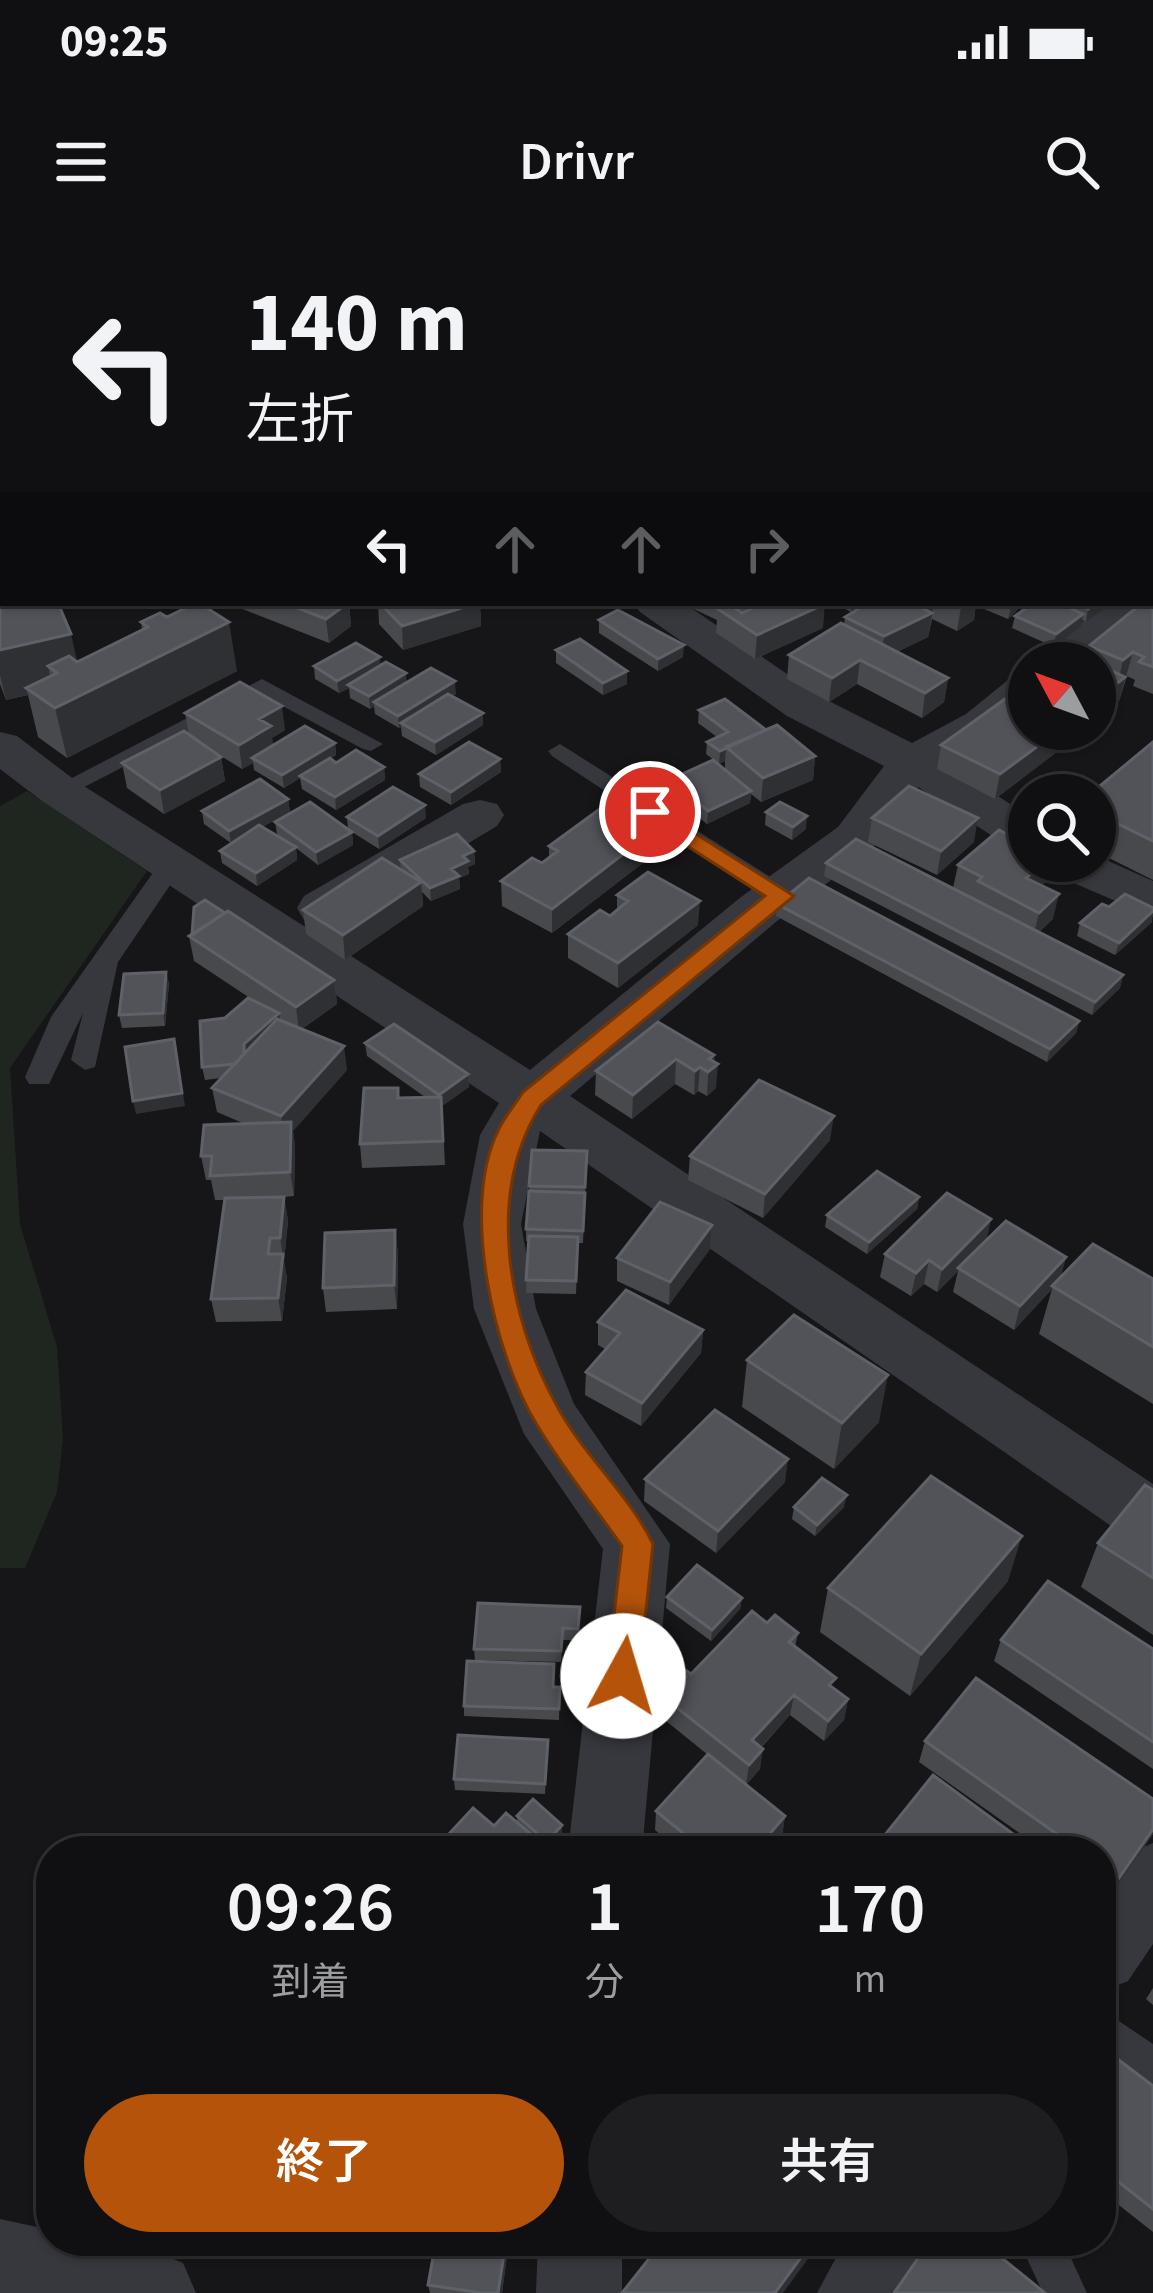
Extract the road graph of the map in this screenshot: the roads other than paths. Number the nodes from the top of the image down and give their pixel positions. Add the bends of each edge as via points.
1 (659, 606) edge
2 (1127, 606) edge
3 (1083, 642) edge
4 (1008, 703) edge
5 (371, 744) dead end
6 (0, 746) edge
7 (560, 751) dead end
8 (912, 762) junction
9 (59, 791) junction
10 (480, 815) dead end
11 (1008, 824) edge
12 (171, 866) junction
13 (1112, 882) edge
14 (782, 896) junction
15 (1153, 901) edge
16 (275, 935) junction
17 (108, 952) junction
18 (85, 1060) dead end
19 (39, 1077) dead end
20 (532, 1098) junction
21 (1153, 1519) edge
22 (607, 1836) edge
23 (1153, 1879) edge
24 (1116, 1932) edge
25 (1116, 2041) edge
26 (1153, 2069) edge
27 (580, 2256) edge
28 (886, 2256) edge
29 (1048, 2256) edge
30 (0, 2262) edge
31 (153, 2293) edge
32 (579, 2293) edge
33 (860, 2293) edge
34 (1066, 2293) edge

1 - 8 street via 803,706
2 - 3 street
4 - 8 street
5 - 9 lane via 262,686
6 - 9 street
7 - 14 lane
8 - 11 street
8 - 14 street via 855,838
9 - 12 street
10 - 16 street
12 - 16 street
12 - 17 lane
13 - 15 street
14 - 20 street
16 - 20 street
17 - 18 lane
17 - 19 lane via 61,1024
20 - 21 street
20 - 22 street via 508,1135 492,1225 505,1309 547,1416 638,1544
23 - 24 street
25 - 26 lane
27 - 32 street
28 - 33 street
29 - 34 lane
30 - 31 street

